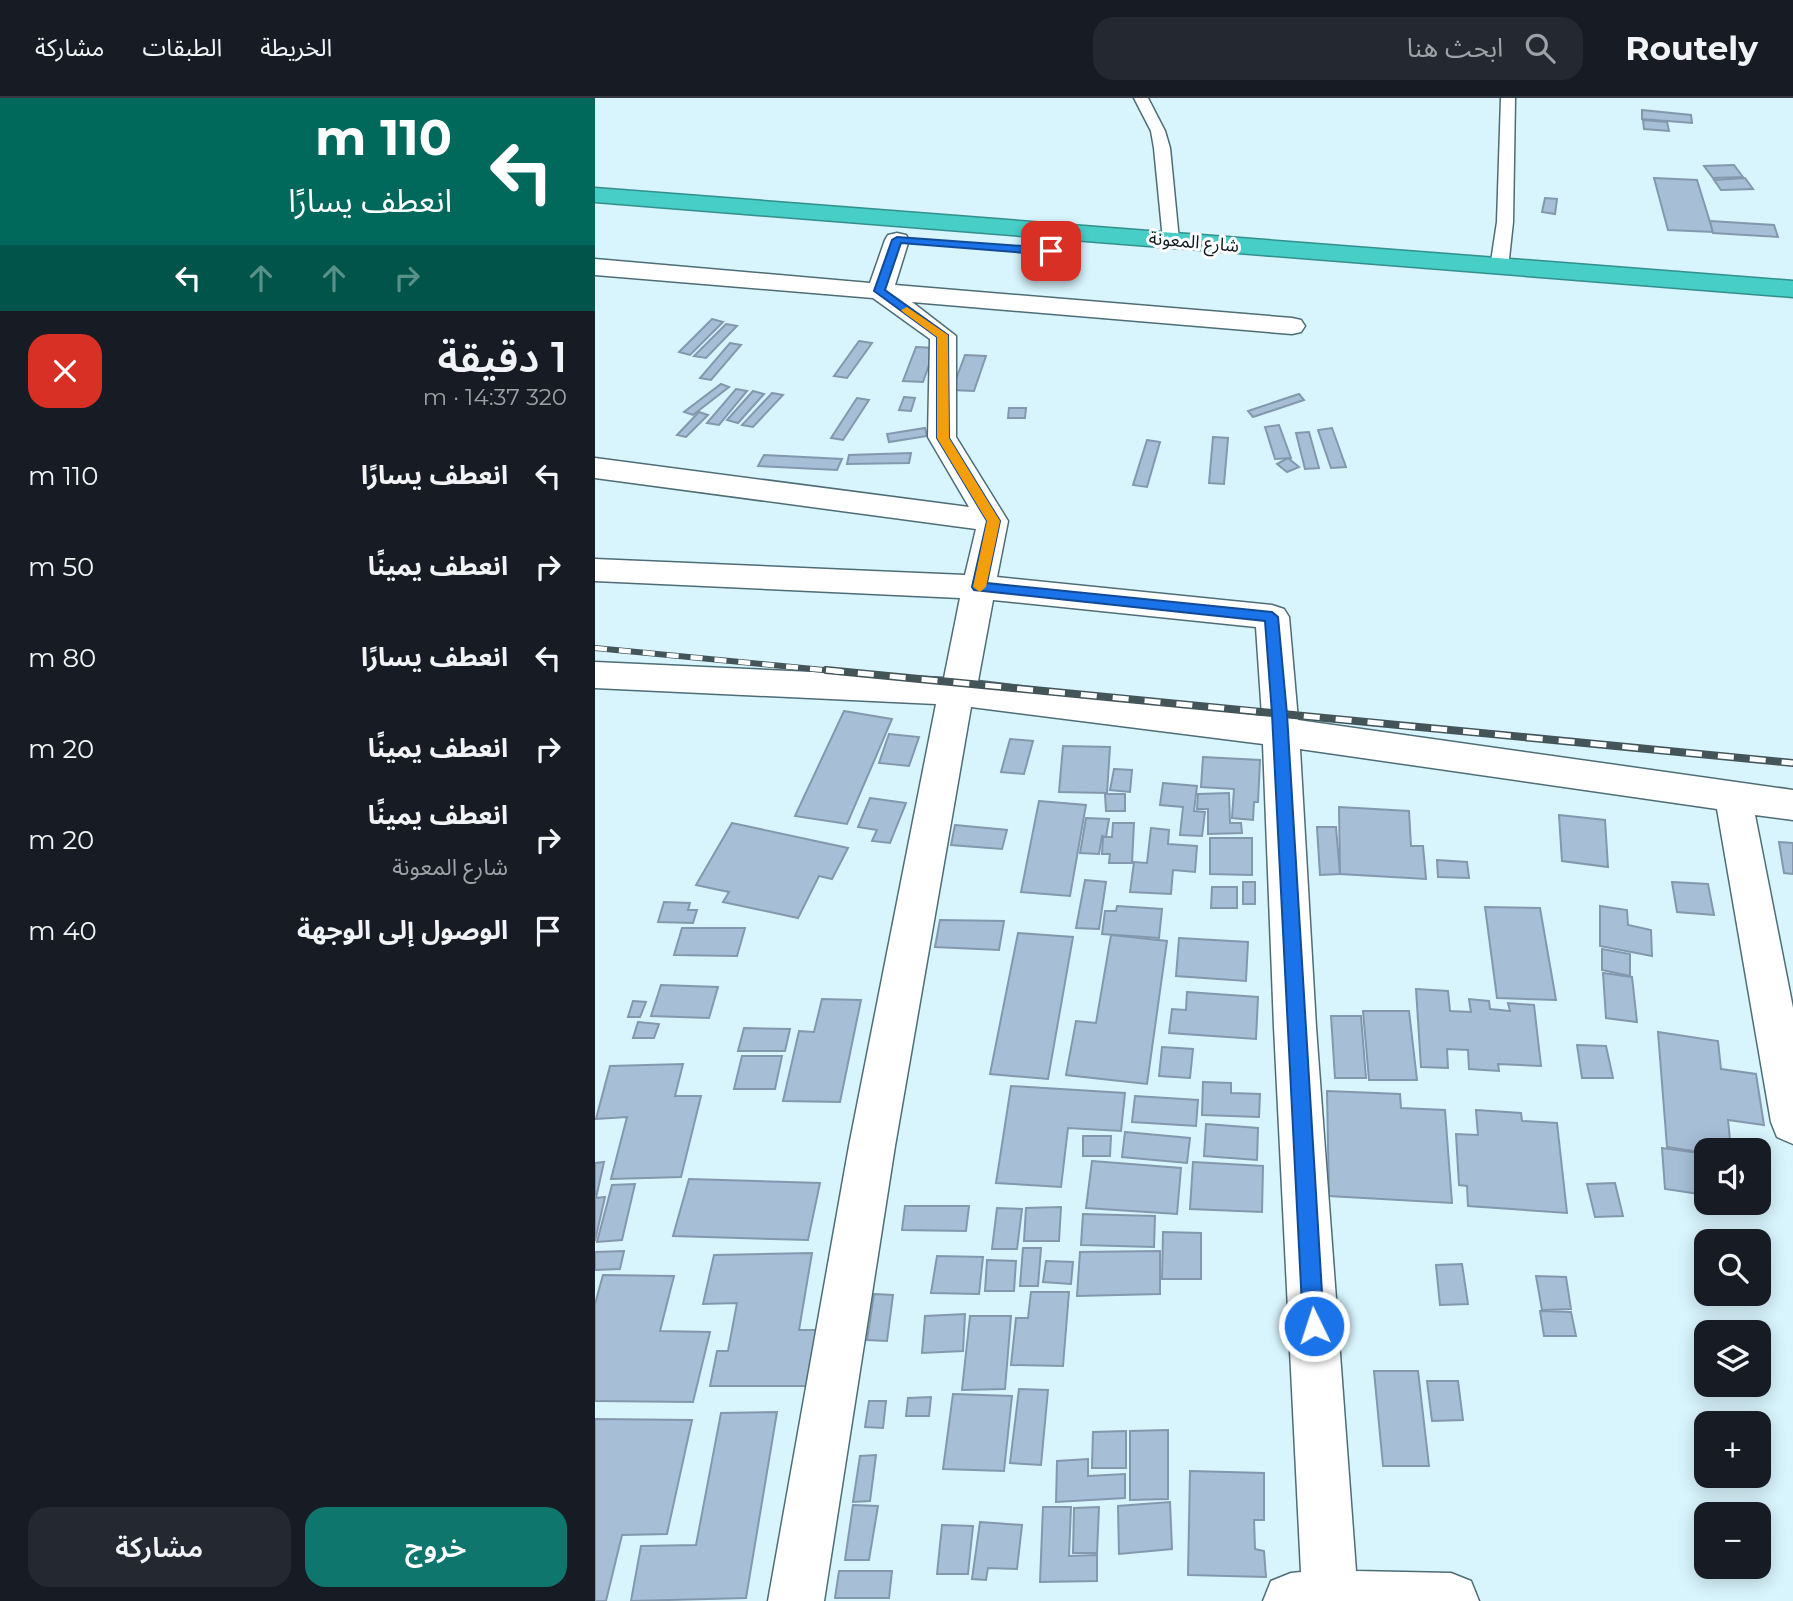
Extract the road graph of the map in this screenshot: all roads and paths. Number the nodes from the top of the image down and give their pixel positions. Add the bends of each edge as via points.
1 (1141, 98) edge
2 (1509, 98) edge
3 (595, 194) edge
4 (595, 217) edge
5 (897, 240) junction
6 (1171, 240) junction
7 (595, 267) edge
8 (1499, 268) junction
9 (1793, 289) edge
10 (880, 291) junction
11 (1793, 310) edge
12 (1292, 326) dead end
13 (595, 468) edge
14 (993, 521) junction
15 (595, 570) edge
16 (979, 587) junction
17 (595, 675) edge
18 (956, 692) junction
19 (1281, 732) junction
20 (1733, 796) junction
21 (1793, 805) edge
22 (1793, 1122) edge
23 (1311, 1599) edge
24 (796, 1601) edge
25 (1451, 1601) edge

1 - 6 lane via 1162,148
2 - 8 lane
3 - 6 highway, شارع المعونة
4 - 5 highway, شارع المعونة
5 - 10 street
5 - 11 highway, شارع المعونة
6 - 8 highway, شارع المعونة
7 - 10 street
8 - 9 highway, شارع المعونة
10 - 12 street
10 - 14 street via 943,335 943,438
13 - 14 street
14 - 16 street
15 - 16 street
16 - 18 street
16 - 19 street via 1272,617
17 - 18 street
18 - 19 street
18 - 24 street via 872,1146
19 - 20 street
19 - 23 street via 1295,1027
20 - 21 street
20 - 22 street
23 - 25 street

